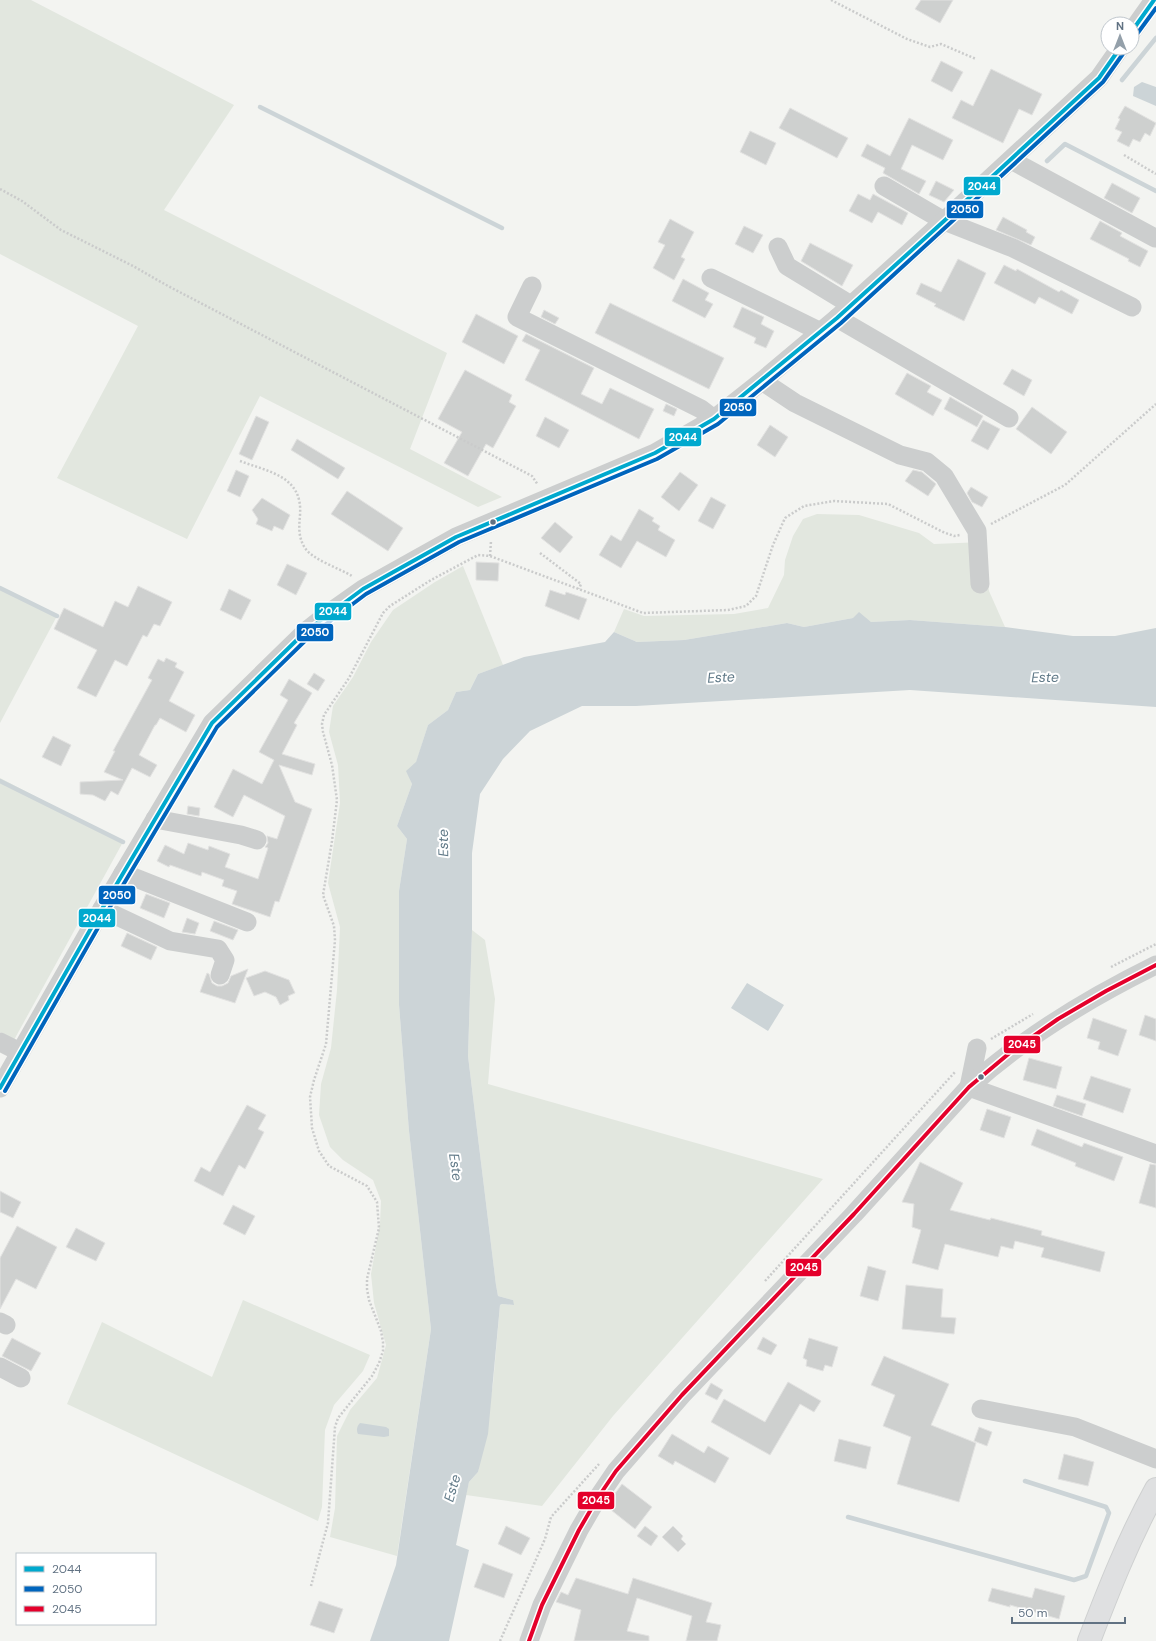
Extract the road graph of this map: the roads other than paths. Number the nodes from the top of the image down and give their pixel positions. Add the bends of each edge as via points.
1 (1154, 0) edge
2 (1140, 20) edge
3 (1114, 56) edge
4 (1010, 160) junction
5 (884, 186) dead end
6 (944, 221) junction
7 (1154, 238) dead end
8 (778, 247) dead end
9 (712, 278) dead end
10 (532, 286) dead end
11 (852, 305) junction
12 (1132, 307) dead end
13 (837, 318) junction
14 (821, 332) junction
15 (762, 381) junction
16 (1009, 418) dead end
17 (714, 419) junction
18 (980, 584) dead end
19 (155, 819) junction
20 (257, 840) dead end
21 (123, 873) junction
22 (102, 908) junction
23 (247, 922) dead end
24 (1156, 965) edge
25 (220, 975) dead end
26 (0, 1042) edge
27 (976, 1048) dead end
28 (20, 1052) junction
29 (970, 1087) junction
30 (0, 1088) edge
31 (1156, 1154) edge
32 (0, 1367) edge
33 (21, 1378) dead end
34 (981, 1409) dead end
35 (1156, 1459) edge
36 (1156, 1489) edge
37 (529, 1641) edge
38 (1089, 1641) edge

1 - 2 street
3 - 4 street via 1099,78
4 - 6 street
4 - 7 street
5 - 6 street
6 - 11 street
6 - 12 street via 1013,248
8 - 11 street via 786,266
9 - 14 street
10 - 17 street via 517,317 701,409
11 - 13 street
13 - 14 street
13 - 16 street
14 - 15 street
15 - 17 street
15 - 18 street via 795,403 900,455 926,462 944,476 977,531
17 - 19 street via 655,453 456,537 363,589 329,613 305,632 212,724
19 - 20 street
19 - 21 street
21 - 22 street
21 - 23 street
22 - 25 street via 170,941 218,949 225,960
22 - 28 street
24 - 29 street via 1057,1019 990,1068
26 - 28 street
27 - 29 street
28 - 30 street
29 - 31 street
29 - 37 street via 849,1220 682,1395 616,1471 579,1530 542,1606
32 - 33 street
34 - 35 street via 1075,1427
36 - 38 main road via 1137,1523

